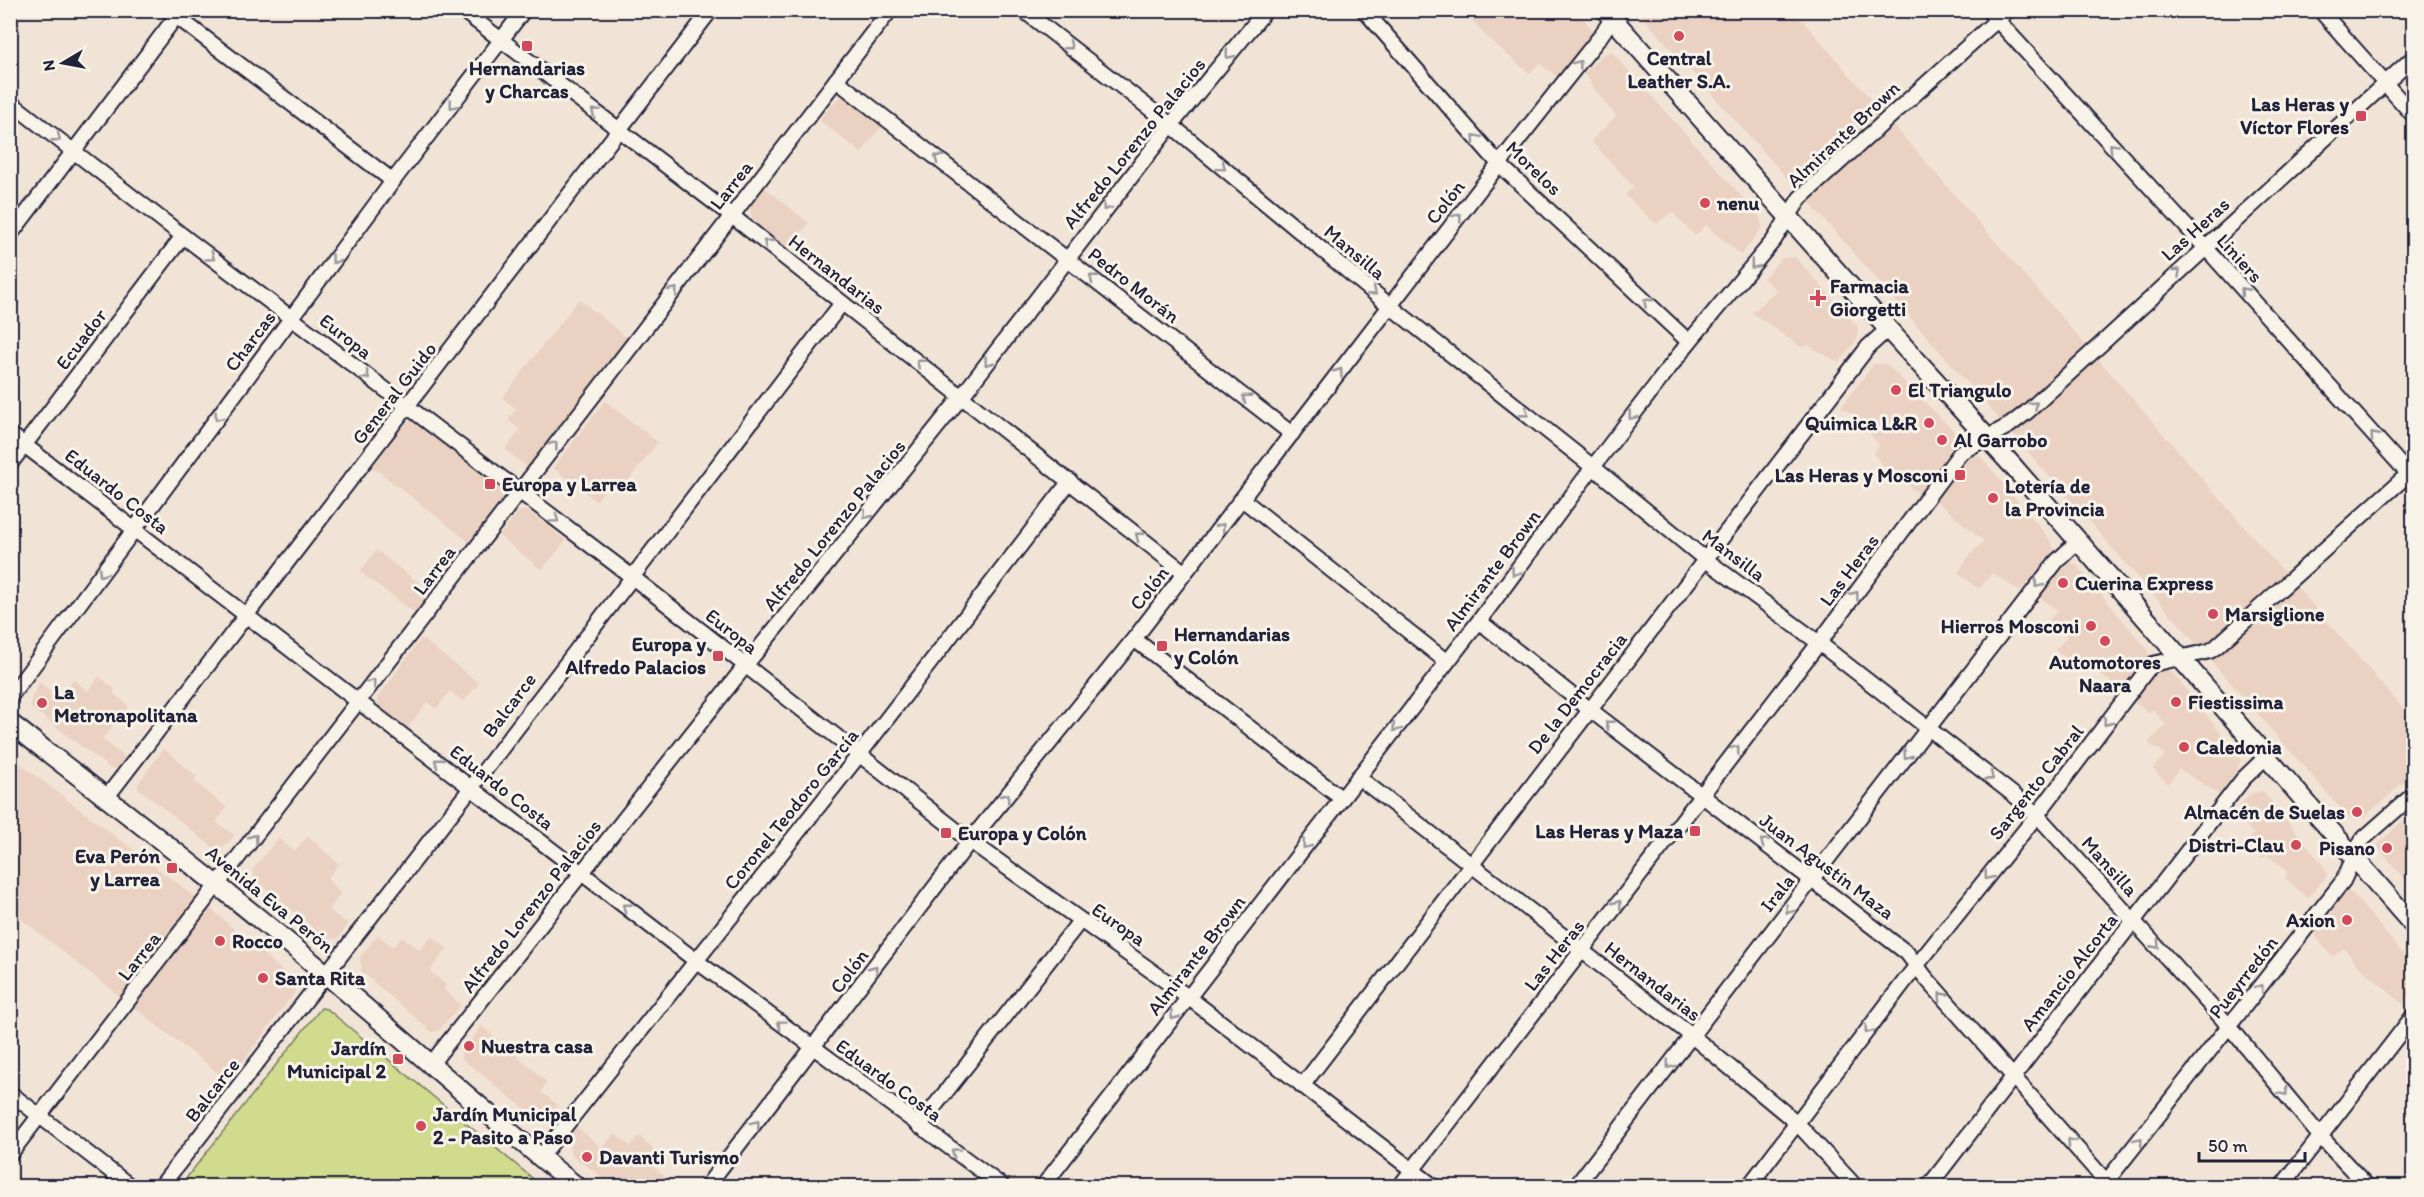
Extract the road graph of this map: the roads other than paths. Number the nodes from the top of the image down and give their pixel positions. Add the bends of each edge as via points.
1 (462, 10) edge
2 (525, 10) edge
3 (711, 10) edge
4 (890, 10) edge
5 (1023, 10) edge
6 (1266, 10) edge
7 (1364, 10) edge
8 (2007, 10) edge
9 (2320, 10) edge
10 (175, 13) edge
11 (1612, 13) edge
12 (1992, 16) edge
13 (502, 42) junction
14 (2414, 57) edge
15 (836, 80) junction
16 (2384, 84) junction
17 (10, 102) edge
18 (2414, 116) edge
19 (1171, 124) junction
20 (619, 129) junction
21 (75, 152) junction
22 (1499, 164) junction
23 (393, 181) junction
24 (732, 216) junction
25 (1788, 217) junction
26 (10, 235) edge
27 (183, 236) junction
28 (2205, 247) junction
29 (1067, 258) junction
30 (842, 303) junction
31 (1390, 306) junction
32 (291, 318) junction
33 (1888, 329) junction
34 (1689, 342) junction
35 (962, 396) junction
36 (408, 408) junction
37 (10, 434) edge
38 (1292, 434) junction
39 (1987, 439) junction
40 (25, 445) junction
41 (10, 465) edge
42 (1593, 467) junction
43 (2412, 474) edge
44 (1070, 481) junction
45 (518, 491) junction
46 (1242, 499) junction
47 (134, 529) junction
48 (2078, 541) junction
49 (1706, 560) junction
50 (1185, 573) junction
51 (631, 576) junction
52 (246, 614) junction
53 (1479, 621) junction
54 (1134, 639) junction
55 (1819, 643) junction
56 (2179, 658) junction
57 (1447, 662) junction
58 (745, 666) junction
59 (10, 697) edge
60 (359, 701) junction
61 (1590, 709) junction
62 (10, 723) edge
63 (1928, 728) junction
64 (859, 755) junction
65 (2266, 757) junction
66 (1358, 777) junction
67 (471, 788) junction
68 (2414, 794) edge
69 (1701, 795) junction
70 (106, 798) junction
71 (1341, 798) junction
72 (2037, 815) junction
73 (970, 841) junction
74 (2354, 858) junction
75 (1470, 864) junction
76 (582, 873) junction
77 (1813, 879) junction
78 (218, 885) junction
79 (1080, 921) junction
80 (2134, 921) junction
81 (2414, 926) edge
82 (1582, 951) junction
83 (695, 960) junction
84 (1917, 965) junction
85 (326, 974) junction
86 (1188, 997) junction
87 (2414, 1015) edge
88 (2229, 1026) junction
89 (1692, 1036) junction
90 (814, 1049) junction
91 (431, 1064) junction
92 (2013, 1076) junction
93 (1302, 1086) junction
94 (10, 1093) edge
95 (40, 1116) junction
96 (1797, 1123) junction
97 (919, 1126) junction
98 (2320, 1136) junction
99 (10, 1154) edge
100 (540, 1158) junction
101 (1412, 1170) junction
102 (2106, 1185) edge
103 (130, 1186) edge
104 (162, 1186) edge
105 (576, 1186) edge
106 (707, 1186) edge
107 (1002, 1186) edge
108 (1043, 1186) edge
109 (1400, 1186) edge
110 (1433, 1186) edge
111 (1576, 1186) edge
112 (1749, 1186) edge
113 (1854, 1186) edge
114 (1929, 1186) edge
115 (2282, 1186) edge
116 (2367, 1186) edge

1 - 13 street, Hernandarias
2 - 13 street, Charcas
3 - 20 street, General Guido
4 - 15 street, Larrea
5 -> 19 street, Mansilla
6 -> 19 street, Alfredo Lorenzo Palacios
22 -> 7 street, Morelos
8 - 12 street, Almirante Brown
9 - 16 street
10 - 21 street
10 - 23 street
22 -> 11 street, Colón
11 - 25 main road
12 - 25 street, Almirante Brown via 1812,186
28 -> 12 street, Liniers
20 -> 13 street, Hernandarias
13 -> 23 street, Charcas
14 - 16 street, Las Heras
15 - 24 street, Larrea
29 -> 15 street, Pedro Morán
16 - 18 street
16 - 28 street, Las Heras
17 -> 21 street, Europa
19 -> 29 street, Alfredo Lorenzo Palacios
19 -> 31 street, Mansilla
20 - 24 street, Hernandarias
20 - 36 street, General Guido
21 - 26 street
21 - 27 street, Europa
31 -> 22 street, Colón
34 -> 22 street, Morelos
23 -> 32 street, Charcas
30 -> 24 street, Hernandarias
45 -> 24 street, Larrea
25 - 33 main road
25 -> 34 street, Almirante Brown via 1774,240
27 -> 32 street, Europa
27 - 40 street, Ecuador
39 -> 28 street, Las Heras via 2026,412
43 -> 28 street, Liniers
29 -> 35 street, Alfredo Lorenzo Palacios
38 -> 29 street, Pedro Morán
35 -> 30 street, Hernandarias
30 - 51 street, Balcarce
38 -> 31 street, Colón
31 -> 42 street, Mansilla
32 -> 36 street, Europa
32 -> 47 street, Charcas
33 - 39 main road
33 - 49 street, De la Democracia via 1868,347
34 -> 42 street, Almirante Brown
35 - 44 street, Hernandarias
35 -> 58 street, Alfredo Lorenzo Palacios
36 - 45 street, Europa
36 - 52 street, General Guido
37 - 40 street, Eduardo Costa
38 - 46 street, Colón
39 - 48 main road
55 -> 39 street, Las Heras via 1961,452
40 - 41 street, Ecuador
40 - 47 street, Eduardo Costa
42 - 49 street, Mansilla
42 -> 53 street, Almirante Brown
43 - 56 street, Sargento Cabral via 2216,647
50 -> 44 street, Hernandarias
44 - 64 street, Coronel Teodoro García
45 -> 51 street, Europa
60 -> 45 street, Larrea
50 -> 46 street, Colón
46 - 57 street
47 - 52 street, Eduardo Costa
47 -> 59 street, Charcas
48 - 56 main road
48 -> 63 street, Irala via 2056,562
49 - 55 street, Mansilla
49 - 61 street, De la Democracia
50 - 54 street, Colón
51 - 58 street, Europa
51 - 67 street, Balcarce
52 - 60 street, Eduardo Costa
52 - 70 street, General Guido
53 - 57 street, Almirante Brown
53 - 61 street, Juan Agustín Maza
54 - 71 street
73 -> 54 street, Colón
55 - 63 street, Mansilla
69 -> 55 street, Las Heras
56 - 65 main road
56 -> 72 street, Sargento Cabral via 2153,664 2147,670
57 -> 66 street, Almirante Brown
58 - 64 street, Europa
58 - 76 street, Alfredo Lorenzo Palacios
67 -> 60 street, Eduardo Costa
78 -> 60 street, Larrea
69 -> 61 street, Juan Agustín Maza
61 - 75 street, De la Democracia
62 - 70 main road, Avenida Eva Perón
63 -> 72 street, Mansilla
63 -> 77 street, Irala
64 - 73 street, Europa
64 - 83 street, Coronel Teodoro García
65 - 74 main road
65 - 80 street, Amancio Alcorta via 2242,779
66 - 71 street, Almirante Brown
66 - 75 street, Hernandarias
67 - 76 street, Eduardo Costa
67 - 85 street, Balcarce
68 - 74 street, Pueyrredón via 2362,840
77 -> 69 street, Juan Agustín Maza
82 -> 69 street, Las Heras
70 - 78 main road, Avenida Eva Perón
71 -> 86 street, Almirante Brown
72 - 80 street, Mansilla
72 -> 84 street, Sargento Cabral
73 - 79 street, Europa
90 -> 73 street, Colón
74 - 81 main road
88 -> 74 street, Pueyrredón via 2343,881
75 - 82 street, Hernandarias
75 - 93 street, De la Democracia
83 -> 76 street, Eduardo Costa
76 - 91 street, Alfredo Lorenzo Palacios
77 - 84 street, Juan Agustín Maza
77 -> 89 street, Irala
78 - 85 main road, Avenida Eva Perón
78 - 95 street, Larrea
79 - 86 street, Europa
79 - 97 street
80 -> 88 street, Mansilla
80 - 92 street, Amancio Alcorta
82 - 89 street, Hernandarias
82 - 101 street, Las Heras
90 -> 83 street, Eduardo Costa
83 - 100 street, Coronel Teodoro García
92 -> 84 street, Juan Agustín Maza
84 -> 96 street, Sargento Cabral
85 - 91 main road, Avenida Eva Perón
85 - 104 street, Balcarce
86 - 93 street, Europa
86 -> 108 street, Almirante Brown
87 - 98 street
88 -> 98 street, Mansilla
102 -> 88 street, Pueyrredón
89 - 96 street, Hernandarias
89 -> 111 street, Irala
90 - 97 street, Eduardo Costa
106 -> 90 street, Colón
91 - 100 main road, Avenida Eva Perón
102 -> 92 street, Juan Agustín Maza
92 - 114 street, Amancio Alcorta
93 - 101 street, Europa
94 - 95 street
95 - 99 street, Larrea
95 - 103 street
96 - 112 street, Sargento Cabral
96 - 113 street, Hernandarias
107 -> 97 street, Eduardo Costa
98 - 115 street
98 - 116 street, Mansilla
100 - 105 main road, Avenida Eva Perón
101 - 109 street, Las Heras
101 - 110 street, Europa

